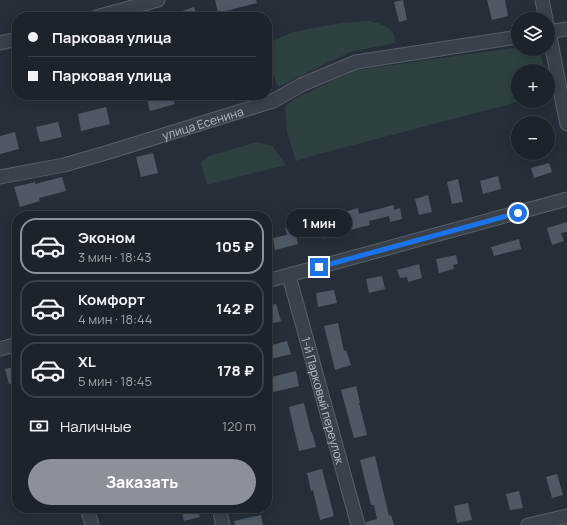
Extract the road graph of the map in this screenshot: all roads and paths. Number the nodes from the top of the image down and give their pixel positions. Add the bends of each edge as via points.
1 (158, 0) edge
2 (542, 0) edge
3 (114, 12) edge
4 (545, 12) edge
5 (567, 29) edge
6 (555, 30) edge
7 (511, 38) edge
8 (12, 40) edge
9 (0, 43) edge
10 (553, 56) edge
11 (567, 124) edge
12 (0, 177) edge
13 (567, 199) edge
14 (289, 276) junction
15 (272, 280) edge
16 (12, 345) edge
17 (0, 349) edge
18 (88, 513) edge
19 (219, 513) edge
20 (567, 516) edge
21 (92, 525) edge
22 (223, 525) edge
23 (358, 525) edge
24 (528, 525) edge

1 - 3 street
2 - 4 street
5 - 6 street
7 - 12 street, улица Есенина via 356,62 301,85 273,101 64,165
8 - 9 street
10 - 11 street
13 - 14 street
14 - 15 street
14 - 23 street, 1-й Парковый переулок
16 - 17 street
18 - 21 street
19 - 22 street
20 - 24 street

